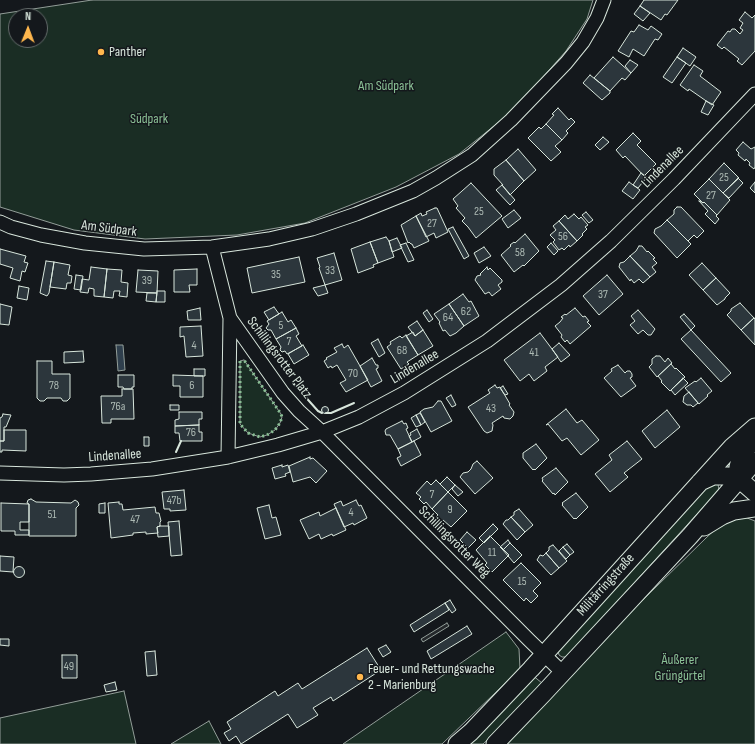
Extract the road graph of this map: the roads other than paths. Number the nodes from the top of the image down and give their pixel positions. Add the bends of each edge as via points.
1 (604, 0) edge
2 (755, 94) edge
3 (0, 222) edge
4 (212, 247) junction
5 (230, 318) junction
6 (755, 427) edge
7 (322, 432) junction
8 (755, 437) edge
9 (228, 457) junction
10 (755, 461) edge
11 (0, 473) edge
12 (739, 479) junction
13 (700, 482) junction
14 (755, 493) edge
15 (755, 508) edge
16 (690, 536) junction
17 (544, 654) junction
18 (563, 672) junction
19 (457, 744) edge
20 (496, 744) edge

1 - 4 street, Am Südpark via 598,18 566,63 511,120 472,155 442,175 399,197 312,229 269,239
2 - 7 street, Lindenallee via 611,241 552,292 487,341 444,369 359,417
3 - 4 street, Am Südpark via 41,235 85,243 144,249
4 - 5 street, Schillingsrotter Platz
5 - 7 street, Schillingsrotter Platz via 283,393 299,412
5 - 9 street, Schillingsrotter Platz
6 - 13 main road, Militärringstraße via 732,447
7 - 9 street, Lindenallee
7 - 17 street, Schillingsrotter Weg
8 - 12 main road via 741,457 738,466
9 - 11 street, Lindenallee via 152,469 91,474
10 - 12 main road, Militärringstraße
12 - 13 main road via 713,476
12 - 14 main road
12 - 16 main road, Militärringstraße
13 - 17 main road, Militärringstraße
15 - 16 main road via 734,511 722,516
16 - 18 main road, Militärringstraße
17 - 18 street, Schillingsrotter Weg
17 - 19 main road, Militärringstraße
18 - 20 main road, Militärringstraße

